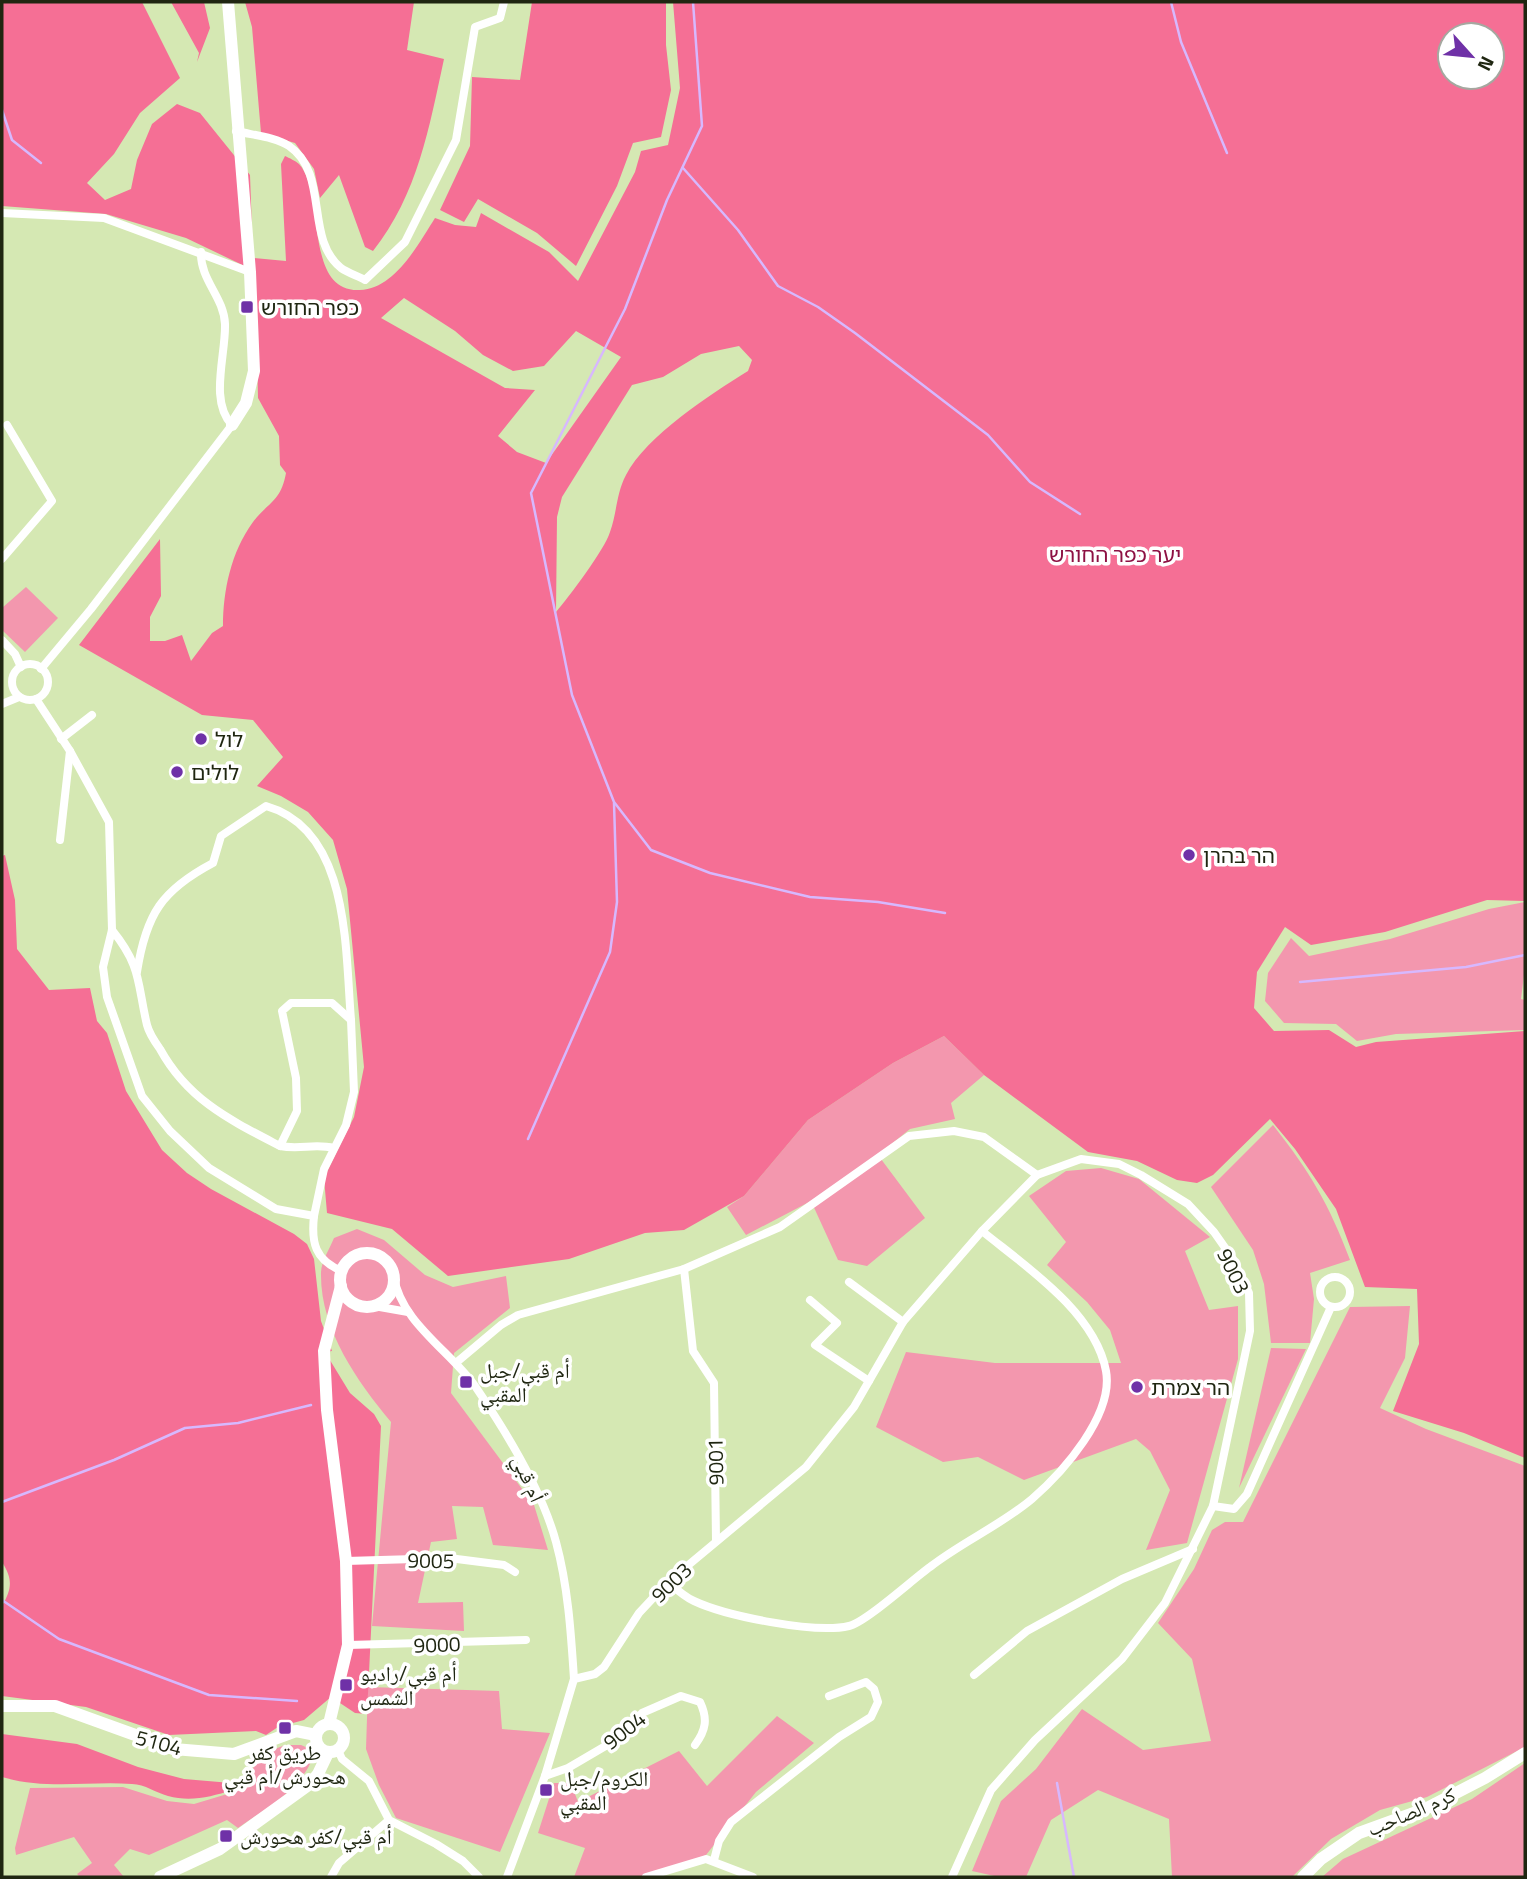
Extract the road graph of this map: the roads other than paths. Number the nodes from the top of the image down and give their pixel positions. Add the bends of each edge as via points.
1 (228, 2) edge
2 (503, 2) edge
3 (236, 131) junction
4 (2, 214) edge
5 (201, 252) junction
6 (250, 272) junction
7 (7, 425) dead end
8 (232, 425) junction
9 (2, 559) edge
10 (2, 640) edge
11 (21, 667) junction
12 (41, 669) junction
13 (19, 697) junction
14 (36, 699) junction
15 (2, 704) edge
16 (92, 715) dead end
17 (61, 739) junction
18 (70, 751) junction
19 (60, 840) dead end
20 (112, 930) junction
21 (137, 972) junction
22 (351, 1020) junction
23 (280, 1146) junction
24 (334, 1148) junction
25 (1037, 1175) junction
26 (314, 1216) junction
27 (982, 1231) junction
28 (684, 1269) junction
29 (342, 1271) junction
30 (394, 1277) junction
31 (849, 1282) dead end
32 (341, 1286) junction
33 (810, 1300) dead end
34 (370, 1306) junction
35 (1331, 1307) dead end
36 (408, 1312) junction
37 (903, 1322) junction
38 (329, 1336) junction
39 (457, 1363) junction
40 (869, 1381) junction
41 (1213, 1506) junction
42 (716, 1541) junction
43 (1192, 1549) junction
44 (346, 1561) junction
45 (515, 1572) dead end
46 (668, 1582) junction
47 (527, 1640) dead end
48 (348, 1645) junction
49 (974, 1675) dead end
50 (574, 1679) junction
51 (829, 1696) dead end
52 (2, 1706) edge
53 (328, 1724) junction
54 (316, 1735) junction
55 (695, 1745) dead end
56 (333, 1751) junction
57 (1525, 1752) edge
58 (545, 1776) junction
59 (389, 1820) junction
60 (714, 1860) junction
61 (160, 1877) edge
62 (331, 1877) edge
63 (479, 1877) edge
64 (507, 1877) edge
65 (646, 1877) edge
66 (753, 1877) edge
67 (952, 1877) edge
68 (1303, 1877) edge

1 - 3 street
2 - 3 street via 500,19 475,27 456,140 405,242 366,280 334,260 323,238 311,173 289,146
3 - 6 street
4 - 5 street via 104,218
5 - 6 street
5 - 8 street via 203,274 225,323 221,409
6 - 8 street via 254,371 246,403
7 - 9 street via 52,501
8 - 12 street
10 - 11 street
11 - 12 street via 31,664
11 - 13 street via 12,681
12 - 14 street via 47,685
13 - 14 street
13 - 15 street
14 - 17 street
16 - 17 street
17 - 18 street
18 - 19 street
18 - 20 street via 109,822
20 - 21 street via 133,958
20 - 26 street via 103,967 107,997 142,1096 209,1168 276,1209
21 - 22 street via 157,907 181,880 213,863 221,836 265,806 288,813 324,851 340,901
21 - 23 street via 148,1027 174,1076 202,1101
22 - 23 street via 332,1003 291,1003 282,1011 296,1078 297,1111
22 - 24 street via 354,1092 346,1125
23 - 24 street
24 - 26 street via 324,1169
25 - 27 street, 9003
25 - 28 street via 984,1137 954,1131 909,1136 780,1227
25 - 41 street, 9003 via 1081,1159 1119,1164 1188,1204 1233,1259 1249,1293 1250,1331
26 - 29 street via 311,1236 318,1256
27 - 37 street, 9003
27 - 46 street via 1056,1292 1097,1341 1106,1372 1104,1405 1081,1446 1031,1499 852,1626 822,1630 718,1610 691,1600
28 - 39 street via 518,1315
28 - 42 street, 9001 via 693,1351 714,1383
29 - 30 street via 356,1254 373,1253 389,1263
29 - 32 street
30 - 34 street via 390,1295
30 - 36 street, أم قبي
31 - 37 street
32 - 34 street via 351,1301
32 - 38 street
33 - 40 street via 837,1323 815,1345
34 - 36 street
34 - 38 street via 345,1315
35 - 41 street via 1247,1494 1234,1509
36 - 39 street, أم قبي
37 - 40 street, 9003
38 - 44 street via 324,1351 327,1410
39 - 50 street, أم قبي via 514,1445 556,1540 570,1617
40 - 42 street, 9003 via 835,1434 806,1467
41 - 43 street, 9003
42 - 46 street, 9003
43 - 49 street via 1122,1579 1027,1631
43 - 67 street, 9003 via 1165,1603 1122,1659 1035,1740 991,1790
44 - 45 street, 9005 via 449,1558 504,1565
44 - 48 street
46 - 50 street, 9003 via 639,1613 604,1667
47 - 48 street, 9000
48 - 53 street
50 - 58 street
51 - 60 street via 866,1682 878,1702 871,1717 731,1822
52 - 54 street, 5104 via 55,1706 174,1749 234,1754 296,1731
53 - 54 street
53 - 56 street via 344,1735 342,1745
54 - 56 street via 320,1748
55 - 58 street, 9004 via 703,1734 706,1716 700,1702 681,1696 642,1713 614,1741 579,1762
56 - 59 street via 369,1781
56 - 61 street via 310,1784 220,1849
57 - 68 street, كرم الصاحب via 1425,1809 1359,1833
58 - 64 street
59 - 62 street via 339,1863
59 - 63 street via 463,1861
60 - 65 street
60 - 66 street

